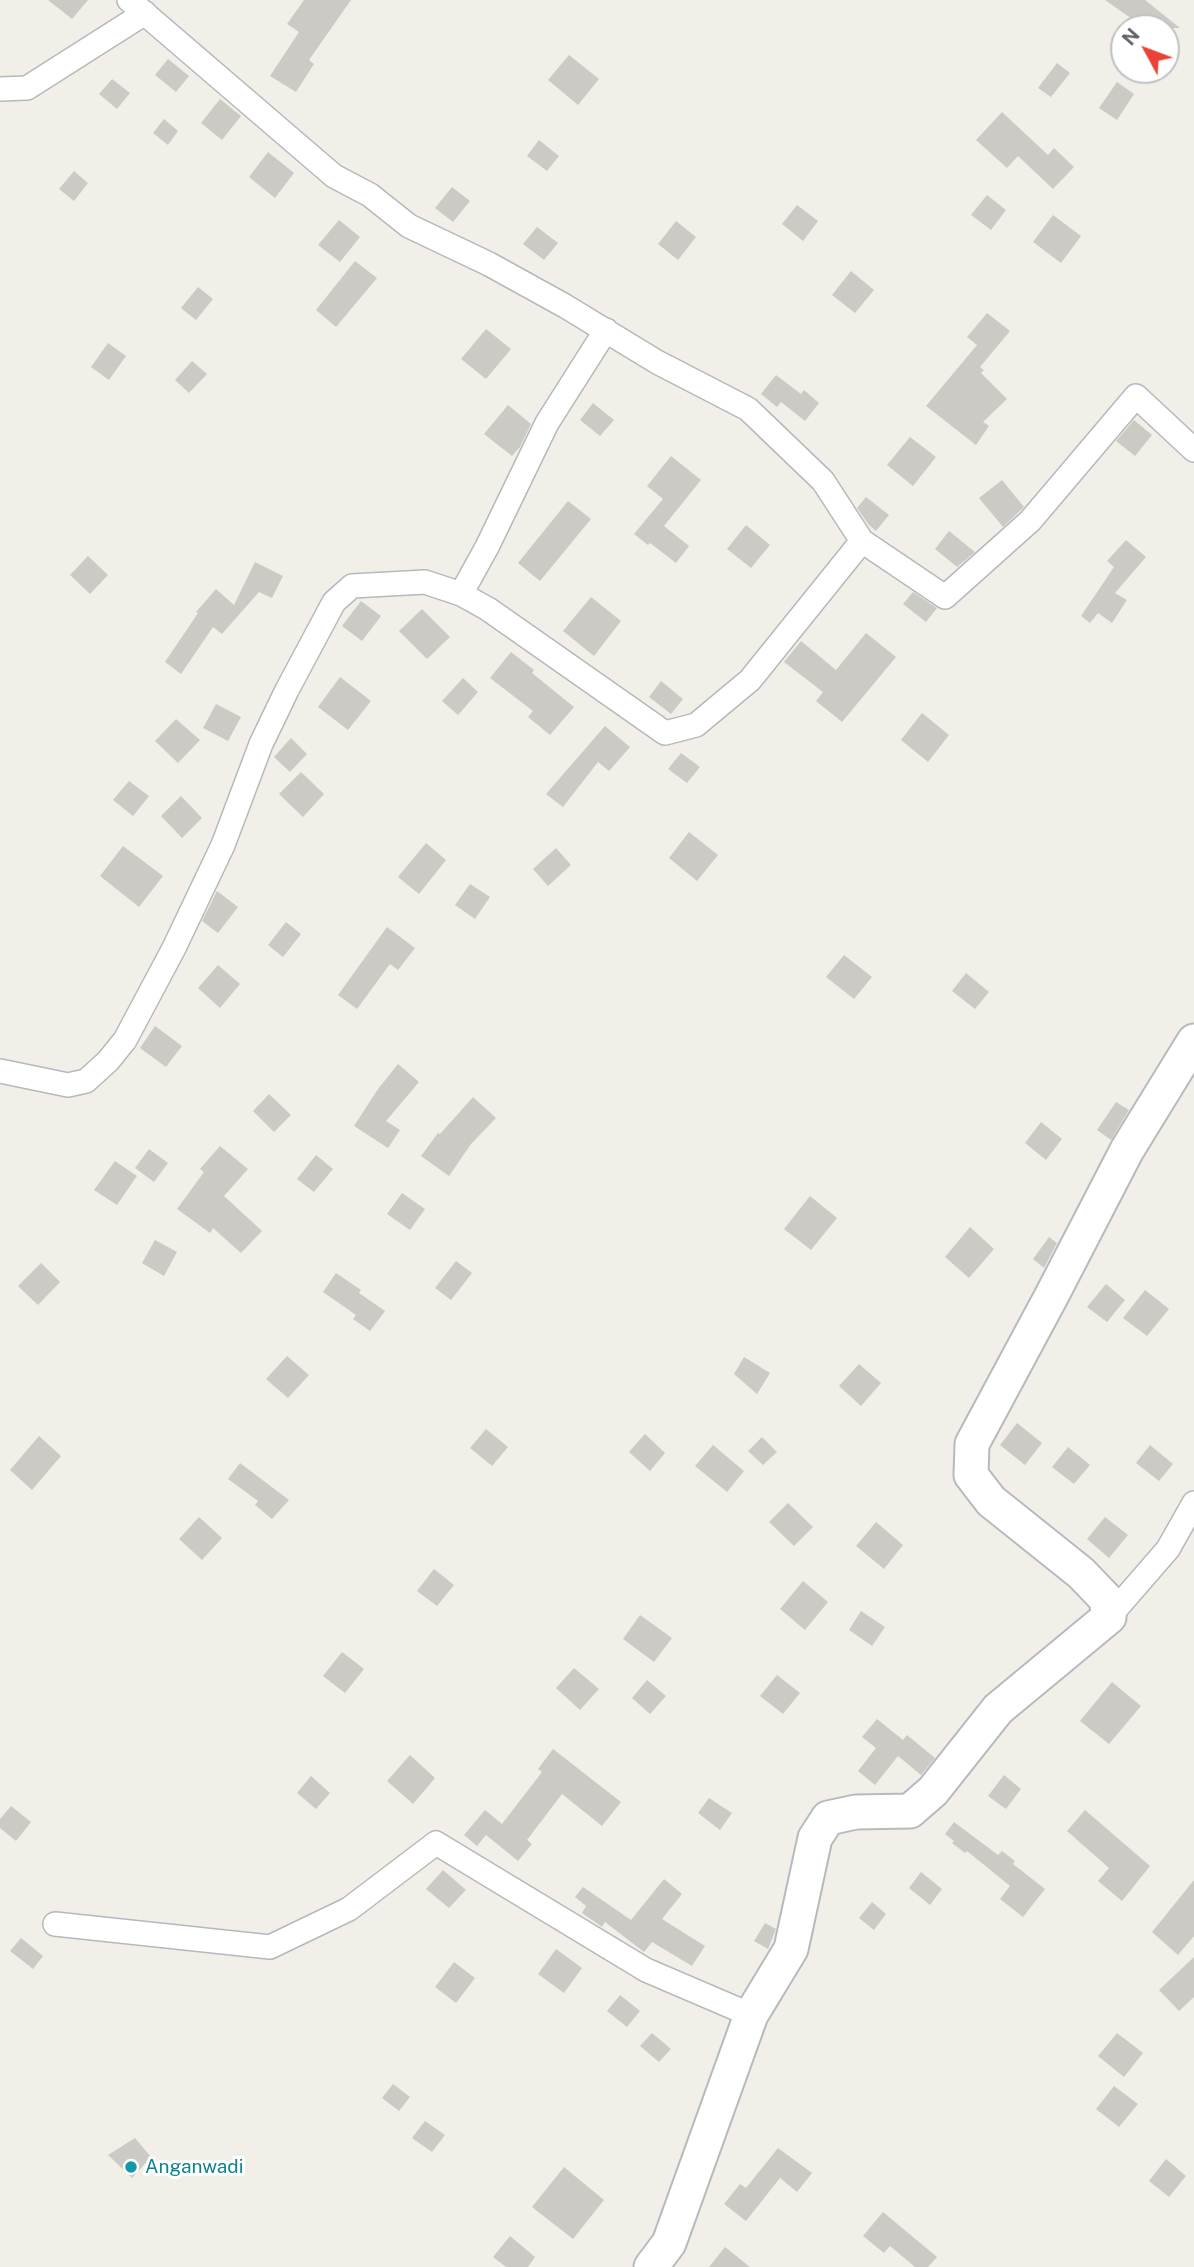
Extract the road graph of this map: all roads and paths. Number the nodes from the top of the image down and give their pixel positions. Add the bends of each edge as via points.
1 (137, 6) edge
2 (0, 89) edge
3 (606, 330) junction
4 (1194, 450) edge
5 (862, 541) junction
6 (461, 594) junction
7 (1194, 1041) edge
8 (0, 1071) edge
9 (1194, 1503) edge
10 (1109, 1617) junction
11 (55, 1924) dead end
12 (751, 2015) junction
13 (651, 2267) edge

1 - 2 street via 27,88
1 - 3 street via 334,176 370,195 409,226 489,264
3 - 5 street via 748,409 823,481
3 - 6 street via 547,423
4 - 5 street via 1136,396 1030,521 945,597
5 - 6 street via 751,680 696,725 666,733
6 - 8 street via 425,582 352,586 334,602 261,744 223,845 125,1040 86,1082 68,1085
7 - 10 street via 1127,1150 972,1444 971,1475 990,1501 1081,1573 1106,1599
9 - 10 street via 1168,1549
10 - 12 street via 998,1709 933,1791 910,1811 856,1812 828,1818 816,1838 791,1949
11 - 12 street via 270,1947 349,1909 436,1843 646,1970
12 - 13 street via 669,2243

